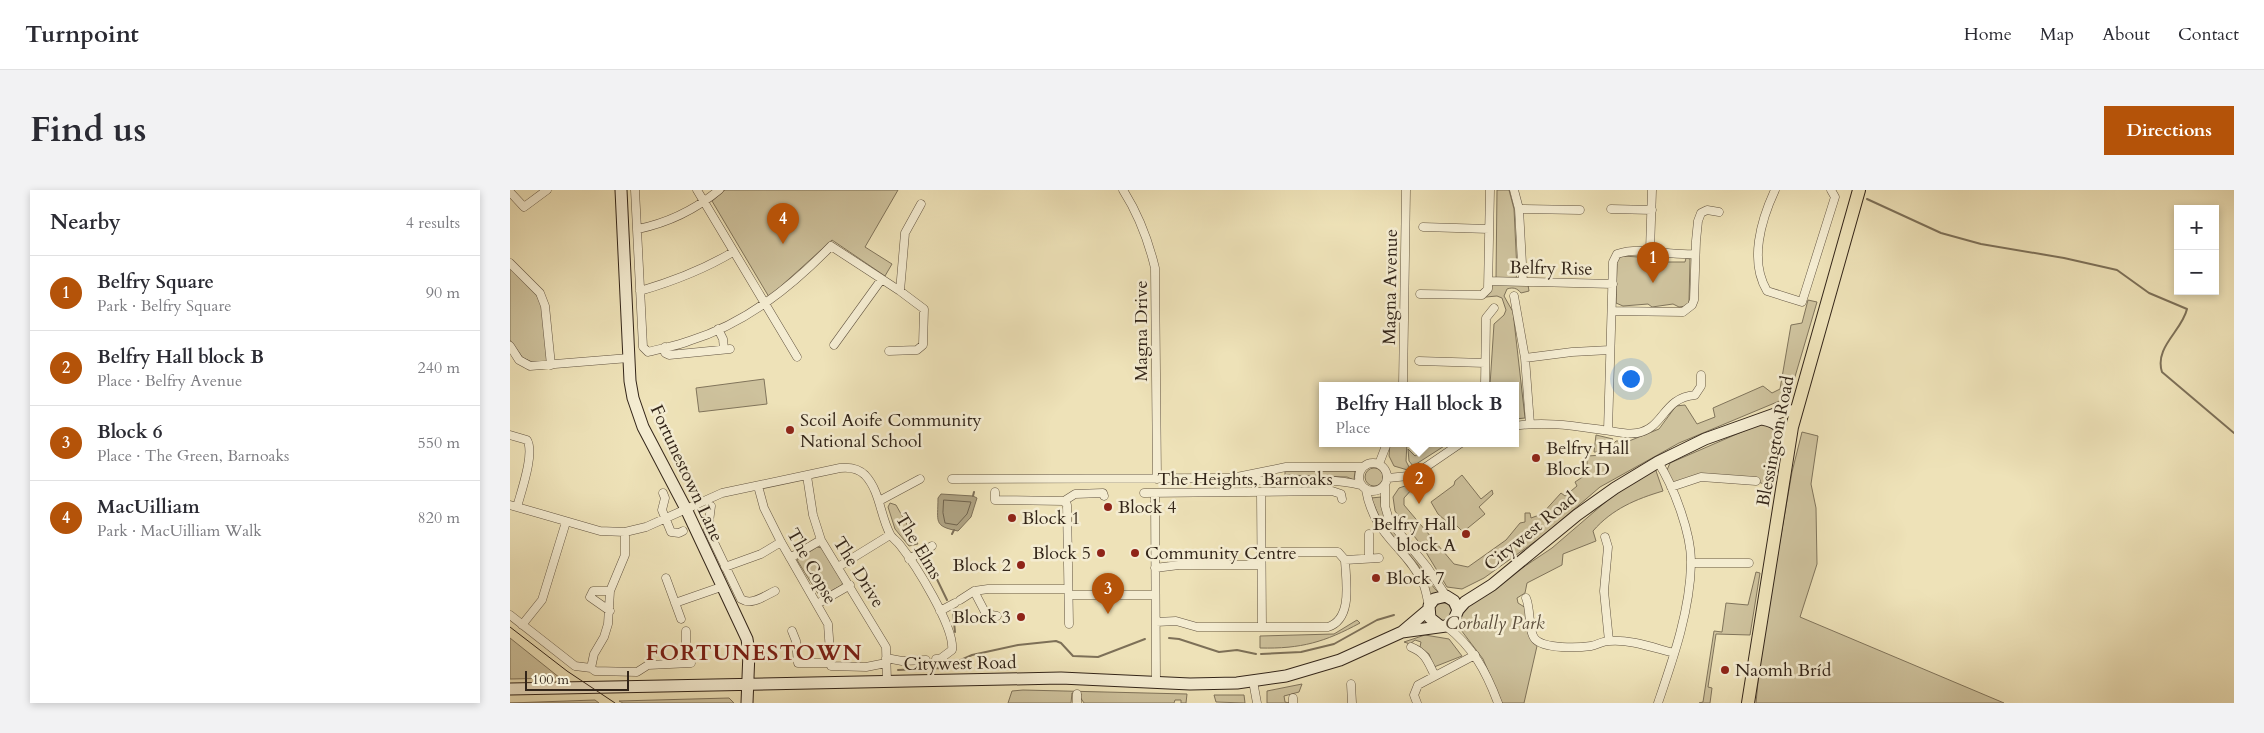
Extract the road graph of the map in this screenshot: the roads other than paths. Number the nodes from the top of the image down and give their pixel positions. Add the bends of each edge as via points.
1 (547, 190) edge
2 (621, 190) edge
3 (635, 190) edge
4 (697, 190) edge
5 (718, 190) edge
6 (1123, 190) edge
7 (1406, 190) edge
8 (1490, 190) edge
9 (1514, 190) edge
10 (1652, 190) edge
11 (1775, 190) edge
12 (1830, 190) edge
13 (1860, 190) edge
14 (510, 192) edge
15 (703, 201) junction
16 (921, 204) dead end
17 (1519, 209) junction
18 (1611, 209) dead end
19 (1580, 210) dead end
20 (1652, 210) junction
21 (1719, 212) dead end
22 (1422, 227) dead end
23 (638, 229) junction
24 (1489, 229) junction
25 (1650, 250) junction
26 (733, 252) junction
27 (1694, 254) junction
28 (510, 263) edge
29 (881, 280) junction
30 (1489, 282) junction
31 (1523, 282) junction
32 (1612, 284) junction
33 (640, 291) junction
34 (900, 291) junction
35 (1420, 294) dead end
36 (1514, 296) dead end
37 (765, 304) junction
38 (1494, 308) dead end
39 (1612, 311) junction
40 (718, 329) junction
41 (834, 345) dead end
42 (510, 346) edge
43 (665, 347) junction
44 (1610, 350) junction
45 (889, 351) dead end
46 (797, 357) dead end
47 (629, 358) junction
48 (1525, 358) junction
49 (1419, 361) dead end
50 (1485, 363) junction
51 (551, 365) junction
52 (1701, 375) dead end
53 (1403, 382) edge
54 (1485, 382) edge
55 (1796, 412) junction
56 (1761, 419) junction
57 (1530, 424) junction
58 (1519, 425) edge
59 (1608, 430) junction
60 (510, 435) edge
61 (1385, 447) edge
62 (1455, 447) edge
63 (1787, 458) junction
64 (1658, 462) junction
65 (1379, 464) junction
66 (1363, 467) junction
67 (807, 476) junction
68 (920, 478) dead end
69 (1230, 478) junction
70 (1388, 478) junction
71 (1157, 479) junction
72 (952, 480) dead end
73 (1756, 481) dead end
74 (758, 486) junction
75 (1384, 486) junction
76 (1671, 487) junction
77 (1363, 488) junction
78 (995, 492) dead end
79 (1261, 492) junction
80 (663, 493) dead end
81 (1144, 493) dead end
82 (1154, 493) junction
83 (1104, 496) dead end
84 (1342, 499) dead end
85 (879, 501) junction
86 (1064, 501) junction
87 (514, 506) edge
88 (711, 506) dead end
89 (686, 509) junction
90 (665, 518) junction
91 (566, 522) junction
92 (684, 531) dead end
93 (625, 532) junction
94 (1369, 534) dead end
95 (890, 535) junction
96 (1605, 537) dead end
97 (821, 540) junction
98 (781, 542) junction
99 (932, 546) dead end
100 (1261, 552) junction
101 (790, 558) junction
102 (1369, 558) junction
103 (1379, 558) dead end
104 (909, 559) junction
105 (1345, 560) junction
106 (1691, 563) junction
107 (1748, 563) dead end
108 (1262, 565) junction
109 (838, 566) junction
110 (725, 568) junction
111 (1156, 568) junction
112 (666, 578) dead end
113 (850, 585) junction
114 (721, 587) junction
115 (775, 590) dead end
116 (610, 591) junction
117 (974, 591) junction
118 (1482, 591) junction
119 (1068, 592) junction
120 (1155, 595) junction
121 (1448, 597) junction
122 (1526, 598) dead end
123 (675, 603) junction
124 (817, 604) junction
125 (1428, 608) junction
126 (610, 611) junction
127 (940, 611) junction
128 (510, 615) edge
129 (997, 616) dead end
130 (681, 619) dead end
131 (1450, 620) junction
132 (1156, 622) junction
133 (1069, 624) dead end
134 (522, 625) junction
135 (1262, 627) junction
136 (686, 631) dead end
137 (792, 631) dead end
138 (1402, 632) junction
139 (1609, 641) junction
140 (1411, 647) dead end
141 (1674, 653) junction
142 (1476, 655) junction
143 (936, 659) dead end
144 (886, 660) junction
145 (926, 660) dead end
146 (829, 663) junction
147 (591, 668) junction
148 (1435, 676) junction
149 (1156, 681) junction
150 (1253, 681) junction
151 (886, 682) junction
152 (1351, 684) dead end
153 (749, 685) junction
154 (510, 689) edge
155 (1076, 694) dead end
156 (747, 703) edge
157 (1076, 703) edge
158 (1257, 703) edge
159 (1352, 703) edge
160 (1417, 703) edge
161 (1498, 703) edge
162 (1658, 703) edge
163 (1748, 703) edge

1 - 14 street via 524,207
2 - 47 street, Fortunestown Lane
3 - 23 street
4 - 15 street
5 - 15 street
6 - 71 street, Magna Drive via 1147,236 1156,268
7 - 53 street, Magna Avenue
8 - 24 street
9 - 17 street
10 - 20 street
11 - 12 street via 1764,214 1758,262 1760,279 1767,291 1802,302 1835,197
13 - 55 main road, Blessington Road
15 - 23 street via 672,219
15 - 26 street
16 - 34 street via 905,233
17 - 19 street
17 - 31 street
18 - 20 street
20 - 25 street
21 - 27 street via 1707,210 1702,213
22 - 24 street
23 - 33 street
24 - 30 street
25 - 27 street via 1663,254
25 - 32 street via 1617,254 1613,262
26 - 33 street via 674,282
26 - 37 street
27 - 39 street via 1694,300 1689,309 1683,312
28 - 51 street via 540,293 545,306
29 - 34 street
29 - 37 street via 831,246 817,262
29 - 41 street
30 - 31 street, Belfry Rise
30 - 35 street via 1482,295
31 - 32 street, Belfry Rise
32 - 39 street
33 - 43 street via 643,347 648,352
34 - 45 street via 924,309 924,342 917,350
36 - 48 street
37 - 40 street
37 - 46 street
38 - 50 street via 1486,318
39 - 44 street
40 - 43 street
40 - 43 street via 727,349 669,356
42 - 51 street via 519,360 530,366
44 - 48 street
44 - 59 street
47 - 51 street
47 - 89 street, Fortunestown Lane via 633,398 639,417
48 - 57 street
49 - 50 street
50 - 54 street
52 - 59 street via 1701,386 1695,395 1674,401 1650,428 1626,434
55 - 56 street, Citywest Road via 1786,410
55 - 63 main road, Blessington Road
56 - 63 street via 1774,421 1782,428
56 - 64 street, Citywest Road via 1705,439
57 - 58 street
57 - 59 street
60 - 87 street via 527,440 529,446 526,475
61 - 65 street
62 - 70 street via 1417,473
63 - 163 main road, Blessington Road
64 - 76 street
64 - 118 street, Citywest Road via 1598,499
65 - 66 street
65 - 70 street
66 - 69 street via 1286,467
66 - 77 street via 1359,474
67 - 74 street, The Elms
67 - 85 street, The Elms via 854,468 865,475
67 - 97 street, The Drive via 812,515
68 - 85 street
69 - 71 street
69 - 77 street via 1323,480
70 - 75 street
71 - 72 street
73 - 76 street via 1701,477
74 - 89 street, The Elms via 722,493
74 - 98 street, The Copse via 764,508
75 - 77 street via 1374,492
75 - 121 street via 1389,520
76 - 106 street via 1684,522
77 - 125 street via 1372,516 1423,584
78 - 86 street via 995,500
79 - 82 street, The Heights, Barnoaks
79 - 84 street, The Heights, Barnoaks via 1332,491 1341,494
79 - 100 street
80 - 90 street
81 - 82 street, The Heights, Barnoaks
82 - 111 street
83 - 86 street via 1103,493 1075,494
85 - 95 street, The Elms
86 - 119 street via 1067,505
87 - 91 street, The Elms
88 - 110 street via 708,530
89 - 90 street, The Elms
89 - 114 street, Fortunestown Lane
90 - 92 street via 671,532
90 - 93 street, The Elms
91 - 93 street, The Elms
91 - 134 street via 542,600
93 - 116 street via 625,555
94 - 102 street
95 - 104 street, The Elms
95 - 109 street
96 - 139 street via 1608,547 1604,591
97 - 101 street
97 - 109 street, The Drive
98 - 101 street, The Copse
98 - 110 street
99 - 104 street
100 - 105 street via 1338,552
100 - 108 street
101 - 124 street, The Copse
102 - 103 street
102 - 105 street
104 - 127 street, The Elms
105 - 135 street via 1345,608 1342,618 1334,625
106 - 107 street
106 - 141 street via 1687,600
108 - 111 street
108 - 135 street
109 - 113 street, The Drive
110 - 115 street via 741,599 746,602
111 - 120 street
112 - 123 street
113 - 124 street
113 - 144 street, The Drive via 886,647
114 - 123 street
114 - 153 street, Fortunestown Lane via 747,639
116 - 126 street
116 - 126 street via 593,591 590,596
117 - 119 street
117 - 127 street
117 - 129 street via 986,614
118 - 121 street, Citywest Road
118 - 131 street, Citywest Road
119 - 120 street
119 - 133 street
120 - 132 street
121 - 125 street via 1434,599
121 - 131 street via 1457,605
122 - 139 street via 1532,633 1540,643 1580,647
123 - 130 street
124 - 146 street, The Copse via 828,624
125 - 131 street via 1430,618
125 - 138 street, Citywest Road
126 - 147 street via 606,631
127 - 143 street, The Elms via 948,625 952,647
128 - 134 street
131 - 138 street, Citywest Road
131 - 142 street
132 - 135 street via 1176,621 1197,627
132 - 149 street
134 - 147 street via 574,666
136 - 147 street via 689,663 648,665 637,672 596,672
137 - 146 street via 798,662
138 - 150 street, Citywest Road via 1340,660 1286,676
139 - 141 street
140 - 148 street via 1426,656
141 - 162 street
142 - 148 street
142 - 161 street
144 - 145 street
144 - 146 street via 866,667 834,667
144 - 151 street, The Drive
148 - 160 street via 1418,685 1414,695
149 - 150 street, Citywest Road via 1221,684
149 - 151 street, Citywest Road via 1061,678
150 - 158 street
151 - 153 street, Citywest Road
152 - 159 street
153 - 154 street, Citywest Road
153 - 156 street, Fortunestown Lane
155 - 157 street

